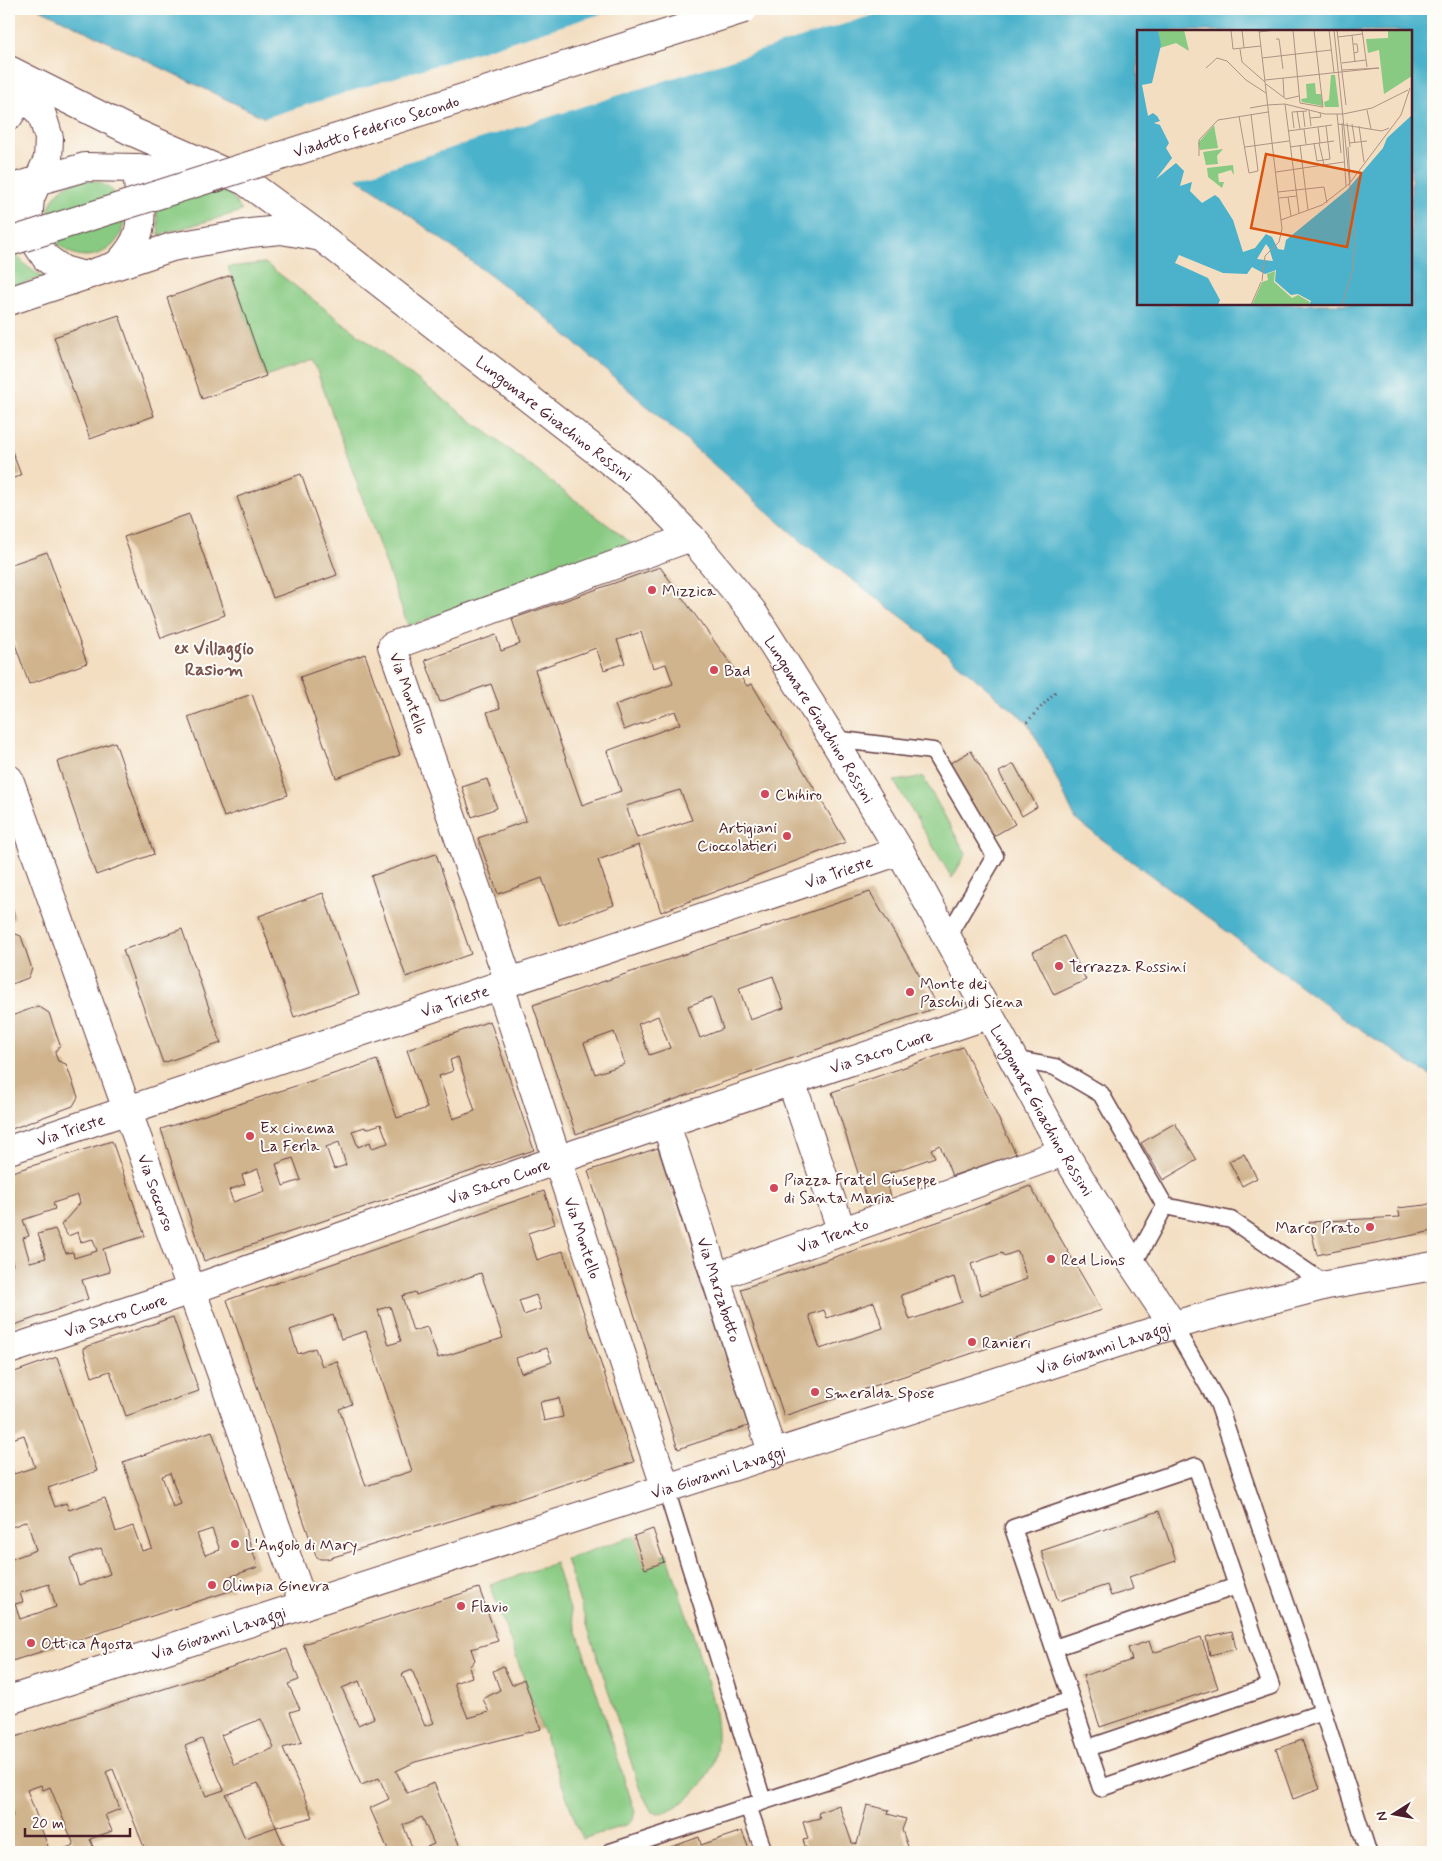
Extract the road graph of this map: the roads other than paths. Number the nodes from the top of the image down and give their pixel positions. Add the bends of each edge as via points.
1 (744, 9) edge
2 (9, 70) edge
3 (14, 96) edge
4 (133, 132) junction
5 (137, 168) junction
6 (40, 179) junction
7 (245, 181) junction
8 (9, 189) edge
9 (321, 237) junction
10 (9, 242) edge
11 (118, 264) junction
12 (84, 276) junction
13 (9, 301) edge
14 (691, 538) junction
15 (833, 739) junction
16 (9, 778) edge
17 (900, 851) junction
18 (947, 937) junction
19 (505, 984) junction
20 (988, 1015) junction
21 (1013, 1059) junction
22 (791, 1082) junction
23 (127, 1110) junction
24 (666, 1124) junction
25 (9, 1150) edge
26 (1064, 1152) junction
27 (557, 1160) junction
28 (1165, 1206) junction
29 (842, 1232) junction
30 (1133, 1265) junction
31 (1433, 1266) edge
32 (715, 1277) junction
33 (1327, 1285) junction
34 (191, 1290) junction
35 (1173, 1325) junction
36 (9, 1350) edge
37 (773, 1455) junction
38 (666, 1489) junction
39 (1237, 1586) junction
40 (304, 1605) junction
41 (1054, 1648) junction
42 (9, 1700) edge
43 (1071, 1700) junction
44 (1323, 1712) junction
45 (1088, 1748) junction
46 (755, 1804) junction
47 (610, 1852) edge
48 (764, 1852) edge
49 (1368, 1852) edge

1 - 10 street, Viadotto Federico Secondo, bridge
2 - 4 street, Lungomare Gioachino Rossini
3 - 6 street via 42,115 49,138 48,159
4 - 5 street
4 - 7 street, Lungomare Gioachino Rossini
5 - 6 street via 85,167
5 - 7 street
5 - 11 street via 142,216 139,234 131,251
6 - 8 street
6 - 12 street via 30,198 28,220 34,240 46,258 64,270
7 - 9 street, Lungomare Gioachino Rossini
9 - 11 street via 282,230 250,232 172,247
9 - 14 street, Lungomare Gioachino Rossini via 640,484
11 - 12 street
12 - 13 street
14 - 15 street, Lungomare Gioachino Rossini via 752,611
14 - 19 street, Via Montello via 392,646
15 - 17 street, Lungomare Gioachino Rossini
15 - 18 lane via 933,751 995,856
16 - 23 street, Via Soccorso
17 - 18 street, Lungomare Gioachino Rossini
17 - 19 street, Via Trieste
18 - 20 street, Lungomare Gioachino Rossini
19 - 23 street, Via Trieste
19 - 27 street, Via Montello
20 - 21 street, Lungomare Gioachino Rossini
20 - 22 street, Via Sacro Cuore
21 - 26 street, Lungomare Gioachino Rossini
21 - 28 lane via 1055,1067 1101,1094
22 - 24 street, Via Sacro Cuore
22 - 29 street
23 - 25 street, Via Trieste
23 - 34 street, Via Soccorso
24 - 27 street, Via Sacro Cuore
24 - 32 street, Via Marzabotto
26 - 29 street, Via Trento
26 - 30 street, Lungomare Gioachino Rossini
27 - 34 street, Via Sacro Cuore
27 - 38 street, Via Montello
28 - 30 lane
28 - 33 lane via 1230,1220
29 - 32 street, Via Trento
30 - 35 street, Lungomare Gioachino Rossini
31 - 33 street, Via Giovanni Lavaggi
32 - 37 street, Via Marzabotto
33 - 35 street, Via Giovanni Lavaggi
34 - 36 street, Via Sacro Cuore
34 - 40 street, Via Soccorso
35 - 37 street, Via Giovanni Lavaggi
35 - 44 lane via 1218,1403
37 - 38 street, Via Giovanni Lavaggi
38 - 40 street, Via Giovanni Lavaggi
38 - 46 lane
39 - 41 lane
39 - 41 lane via 1196,1466 1013,1528
39 - 45 lane via 1271,1686
40 - 42 street, Via Giovanni Lavaggi
41 - 43 lane
43 - 45 lane
43 - 46 lane
44 - 45 lane via 1102,1788
44 - 49 lane
46 - 47 lane
46 - 48 lane

